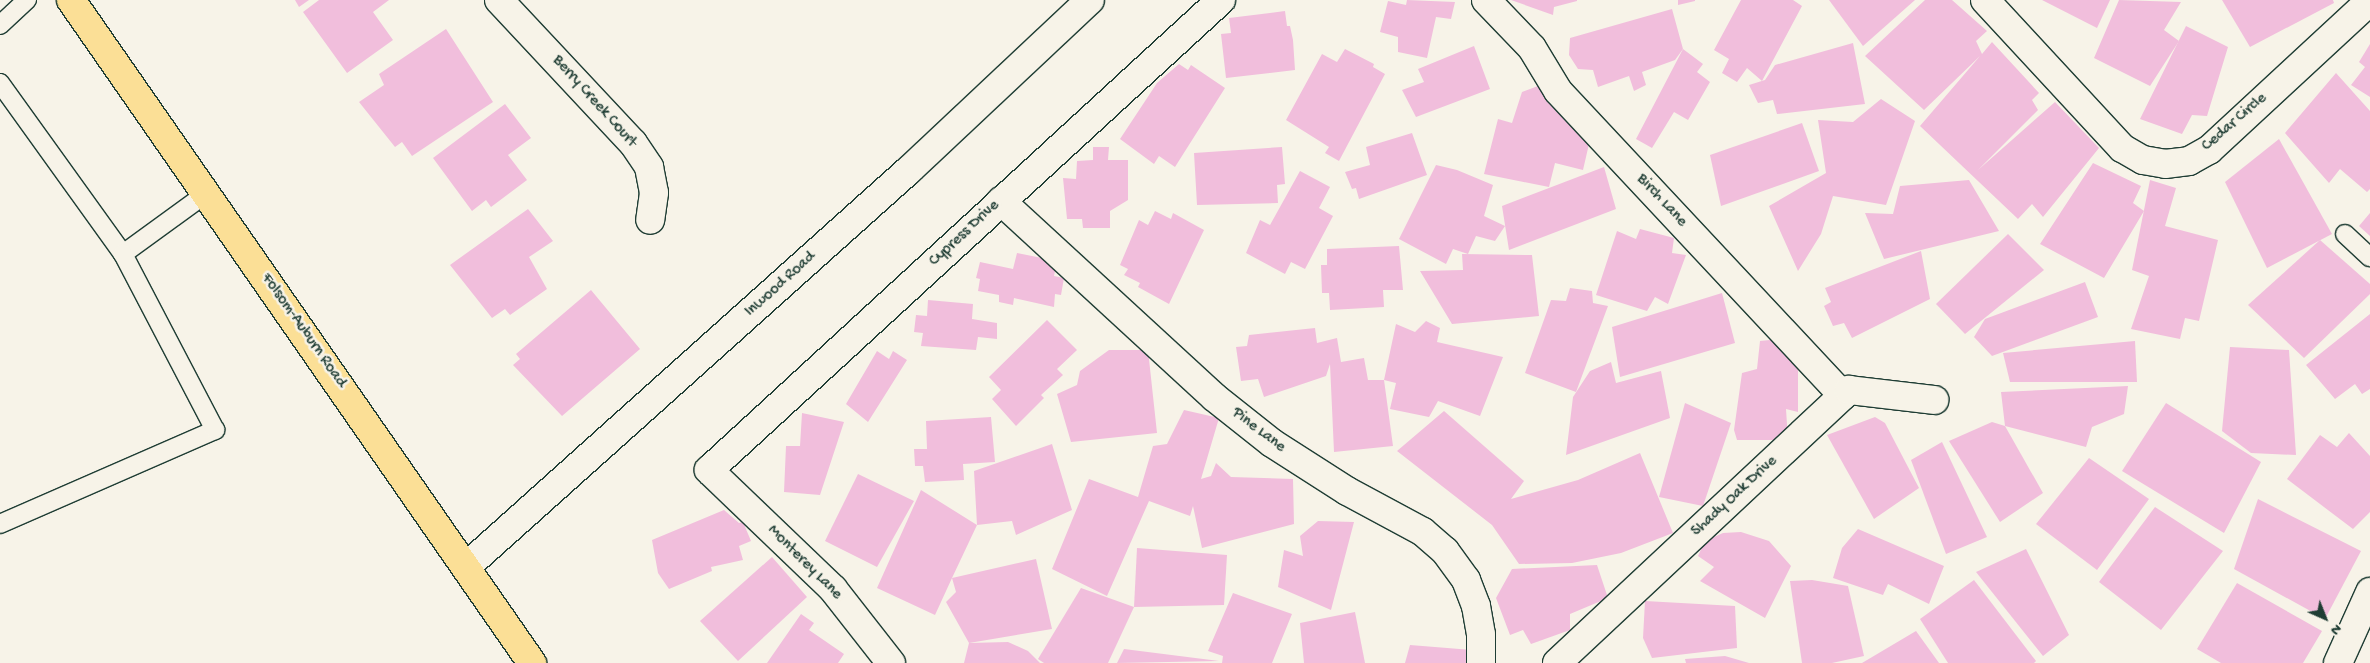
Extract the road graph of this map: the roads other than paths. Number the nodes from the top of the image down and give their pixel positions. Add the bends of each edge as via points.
1 (27, 0) edge
2 (71, 0) edge
3 (499, 0) edge
4 (1090, 0) edge
5 (1221, 0) edge
6 (1486, 0) edge
7 (1985, 0) edge
8 (2370, 1) edge
9 (0, 24) edge
10 (0, 82) edge
11 (207, 193) junction
12 (1001, 201) junction
13 (650, 220) dead end
14 (2345, 234) dead end
15 (123, 254) junction
16 (2370, 257) edge
17 (1843, 396) junction
18 (1934, 400) dead end
19 (709, 470) joint
20 (0, 524) edge
21 (467, 566) junction
22 (2370, 592) edge
23 (532, 663) edge
24 (891, 663) edge
25 (1480, 663) edge
26 (1557, 663) edge
27 (2338, 663) edge

1 - 9 lane
2 - 11 main road, Folsom-Auburn Road
3 - 13 street, Berry Creek Court via 633,143 649,167 654,193
4 - 21 street, Inwood Road via 909,170
5 - 12 street, Cypress Drive
6 - 17 street, Birch Lane via 1532,48 1558,91
7 - 8 street, Cedar Circle via 2122,148 2143,160 2165,164 2189,160 2209,150
10 - 15 lane
11 - 15 lane
11 - 21 main road, Folsom-Auburn Road
12 - 19 street, Cypress Drive
12 - 25 street, Pine Lane via 1214,397 1272,443 1346,491 1423,532 1445,551 1466,580 1476,606 1481,635
14 - 16 lane
15 - 20 lane via 215,430
17 - 18 street via 1849,390
17 - 26 street, Shady Oak Drive
19 - 24 street, Monterey Lane via 833,589
21 - 23 main road, Folsom-Auburn Road
22 - 27 street

